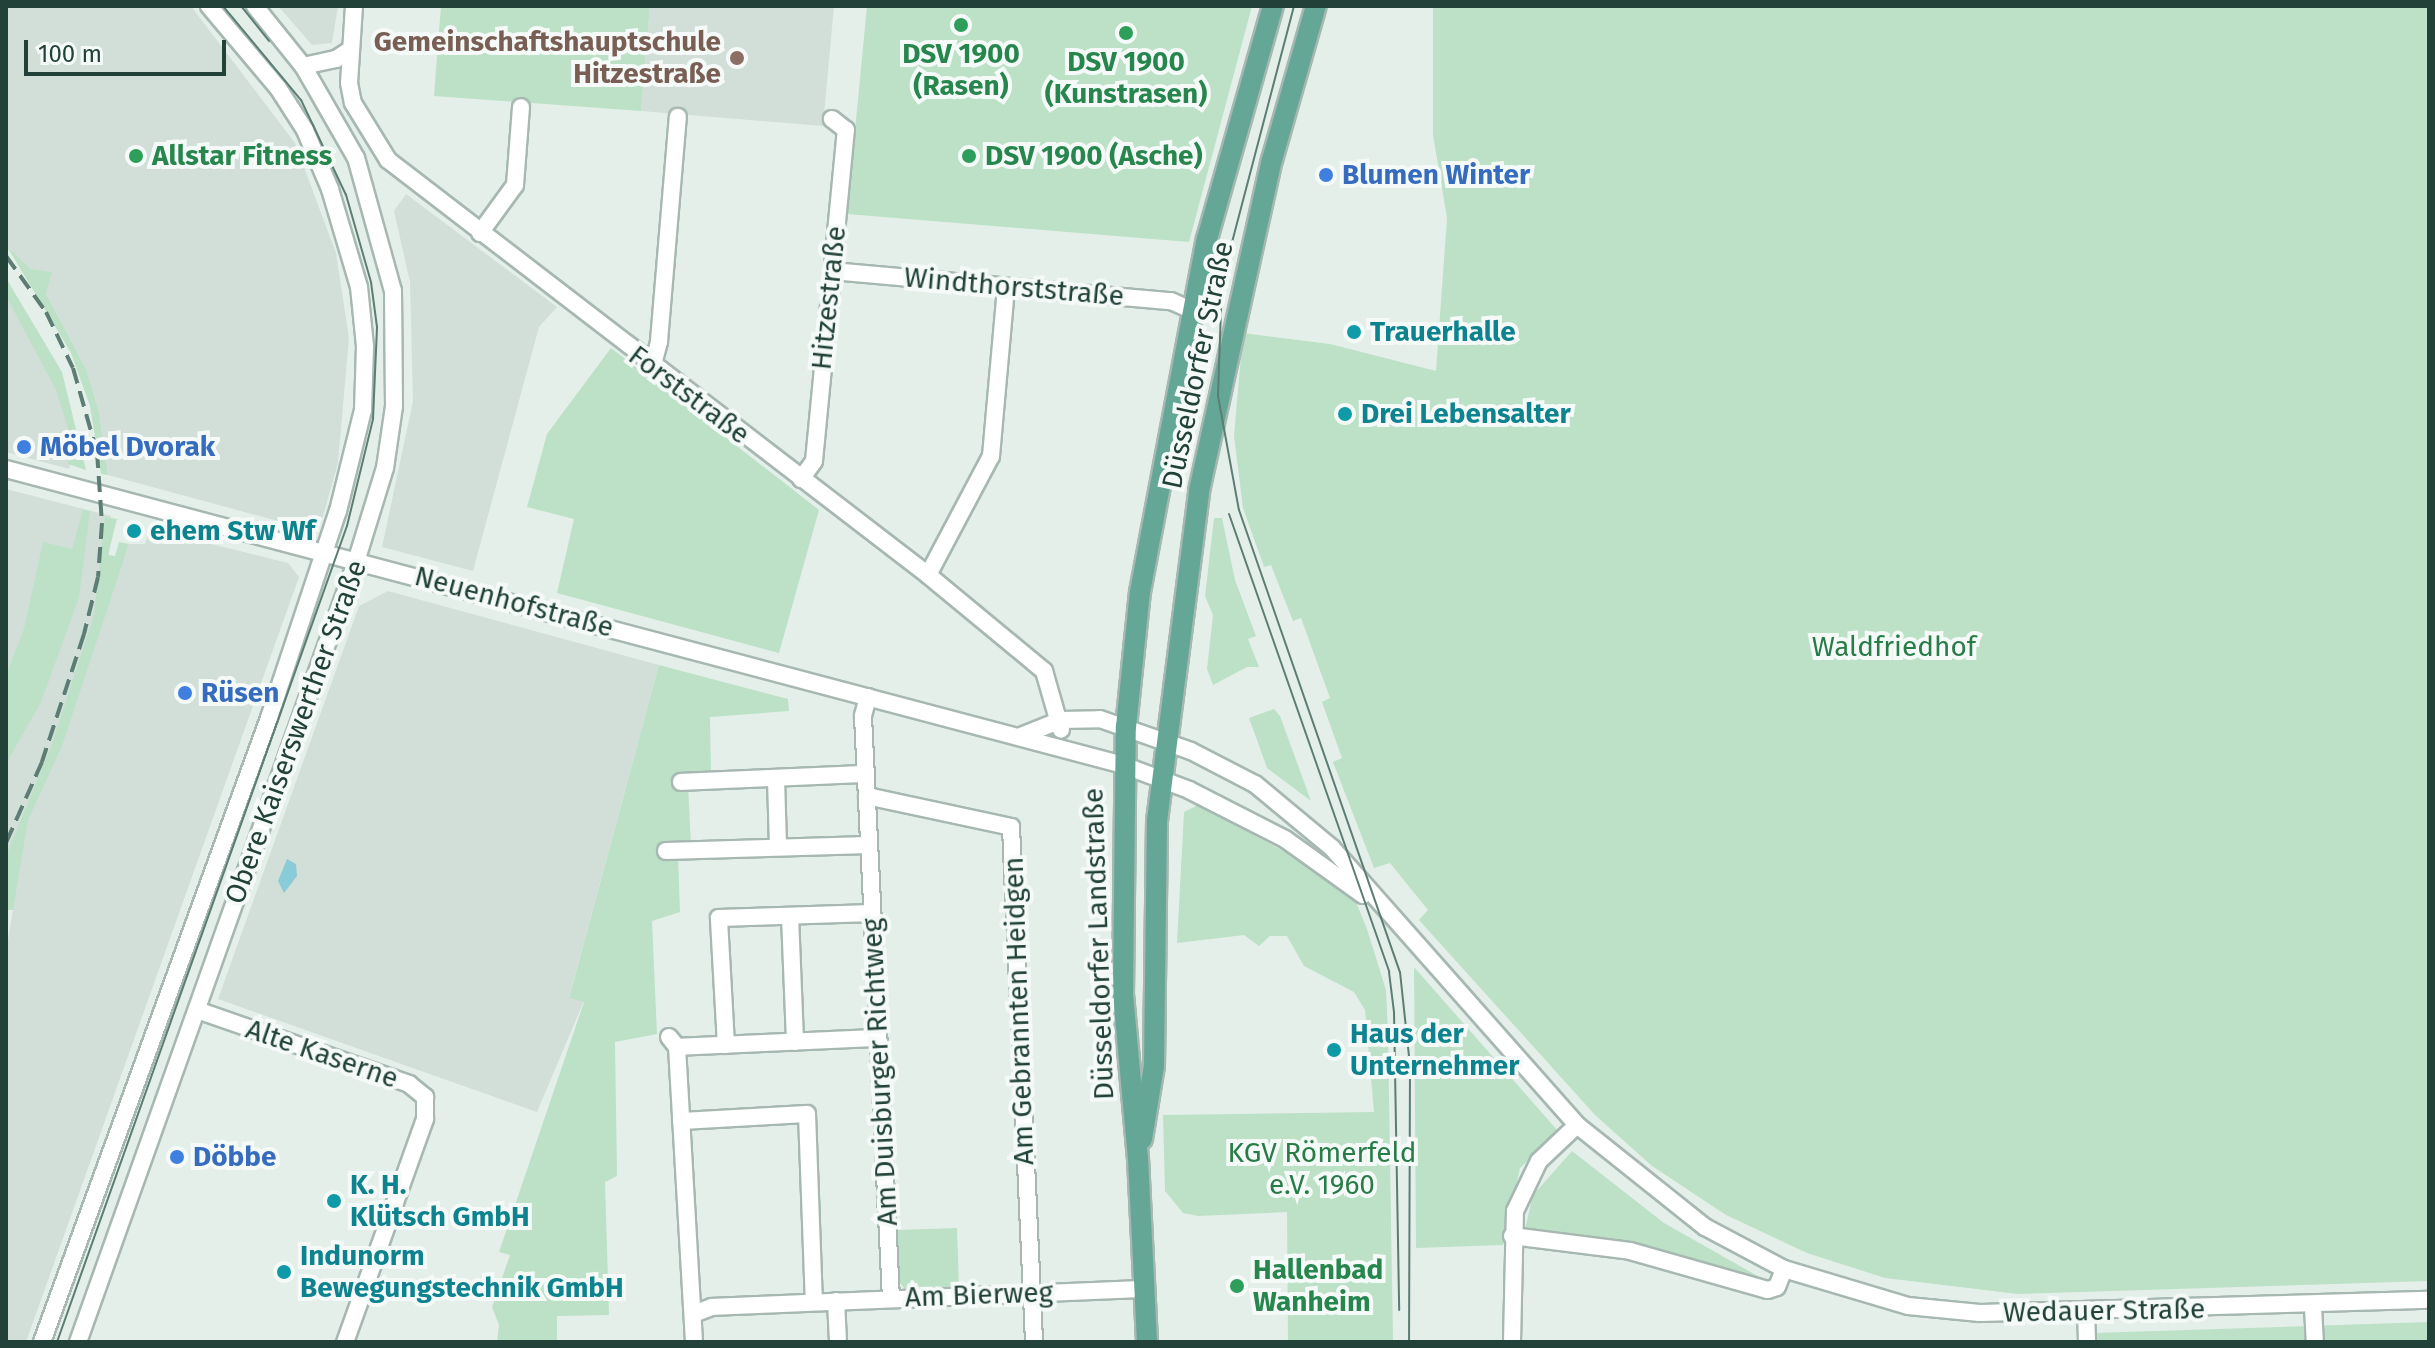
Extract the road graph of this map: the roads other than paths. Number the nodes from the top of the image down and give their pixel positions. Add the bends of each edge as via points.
1 (209, 6) edge
2 (255, 6) edge
3 (354, 6) edge
4 (1273, 6) edge
5 (1316, 6) edge
6 (350, 50) junction
7 (303, 66) junction
8 (521, 107) dead end
9 (678, 117) dead end
10 (832, 119) dead end
11 (480, 233) junction
12 (832, 271) junction
13 (1006, 287) junction
14 (1193, 311) junction
15 (652, 368) junction
16 (6, 469) edge
17 (801, 479) junction
18 (324, 552) junction
19 (356, 562) junction
20 (928, 575) junction
21 (868, 697) junction
22 (1061, 720) junction
23 (1126, 727) junction
24 (1021, 736) junction
25 (1166, 741) junction
26 (1061, 747) junction
27 (1123, 765) junction
28 (866, 774) junction
29 (776, 779) junction
30 (1161, 780) junction
31 (681, 782) dead end
32 (867, 796) junction
33 (869, 845) junction
34 (778, 847) junction
35 (666, 851) dead end
36 (872, 913) junction
37 (790, 916) junction
38 (1393, 918) junction
39 (197, 1010) junction
40 (878, 1038) junction
41 (795, 1042) junction
42 (726, 1045) junction
43 (681, 1121) junction
44 (1577, 1125) junction
45 (1138, 1159) junction
46 (1512, 1236) junction
47 (1784, 1269) junction
48 (1145, 1289) junction
49 (1032, 1293) junction
50 (891, 1299) junction
51 (2429, 1300) edge
52 (836, 1301) junction
53 (814, 1302) junction
54 (2313, 1307) junction
55 (2086, 1312) junction
56 (696, 1313) junction
57 (42, 1342) edge
58 (78, 1342) edge
59 (345, 1342) edge
60 (694, 1342) edge
61 (838, 1342) edge
62 (1034, 1342) edge
63 (1147, 1342) edge
64 (1512, 1342) edge
65 (2087, 1342) edge
66 (2315, 1342) edge

1 - 18 street, Obere Kaiserswerther Straße via 278,88 305,130 347,236 365,346 354,458
2 - 7 street
3 - 6 street, Forststraße
4 - 14 main road, Düsseldorfer Straße via 1235,130
5 - 25 main road, Düsseldorfer Straße via 1272,160 1205,462
6 - 7 street via 336,59
6 - 11 street, Forststraße via 353,103 375,146
7 - 19 street, Obere Kaiserswerther Straße via 356,158 393,291 394,406 385,468
8 - 11 street via 515,185
9 - 15 street via 661,327
10 - 12 street, Hitzestraße via 846,130
11 - 15 street, Forststraße
12 - 13 street, Windthorststraße
12 - 17 street, Hitzestraße via 814,461
13 - 14 street, Windthorststraße via 1171,301
13 - 20 street via 991,456
14 - 23 main road, Düsseldorfer Straße via 1140,592
15 - 17 street, Forststraße
16 - 18 street, Neuenhofstraße
17 - 20 street, Forststraße
18 - 19 street, Neuenhofstraße
18 - 57 street, Obere Kaiserswerther Straße via 216,868
19 - 21 street, Neuenhofstraße
19 - 39 street, Obere Kaiserswerther Straße
20 - 22 street, Forststraße via 1044,671
21 - 24 street, Neuenhofstraße
21 - 28 street, Am Duisburger Richtweg via 863,716
22 - 23 street via 1100,719
22 - 24 street
22 - 26 street
23 - 25 street, Wedauer Straße
23 - 27 main road, Düsseldorfer Landstraße
24 - 26 street, Neuenhofstraße
25 - 30 main road, Düsseldorfer Landstraße
25 - 38 street, Wedauer Straße via 1228,769 1280,802 1332,848
26 - 27 street, Neuenhofstraße
27 - 30 street, Neuenhofstraße
27 - 45 main road, Düsseldorfer Landstraße via 1123,994
28 - 29 street
28 - 32 street, Am Duisburger Richtweg
29 - 31 street
29 - 34 street
30 - 38 street, Wedauer Straße via 1285,839
30 - 45 main road, Düsseldorfer Landstraße via 1154,1066
32 - 33 street, Am Duisburger Richtweg
32 - 49 street, Am Gebrannten Heidgen via 1011,827
33 - 34 street
33 - 36 street, Am Duisburger Richtweg
34 - 35 street
36 - 37 street
36 - 40 street, Am Duisburger Richtweg
37 - 41 street
37 - 42 street via 719,918
38 - 44 street, Wedauer Straße
39 - 58 street, Obere Kaiserswerther Straße
39 - 59 street, Alte Kaserne via 409,1084 425,1097 425,1119
40 - 41 street
40 - 50 street, Am Duisburger Richtweg
41 - 42 street
42 - 43 street via 673,1042
43 - 53 street via 807,1114
43 - 56 street via 690,1305
44 - 46 street via 1525,1182
44 - 47 street, Wedauer Straße via 1705,1227
45 - 48 main road, Düsseldorfer Landstraße
46 - 47 street via 1630,1251 1768,1290 1777,1287
46 - 64 street
47 - 55 street, Wedauer Straße via 1908,1306 1980,1313
48 - 49 street, Am Bierweg
48 - 63 main road, Düsseldorfer Landstraße
49 - 50 street, Am Bierweg
49 - 62 street, Am Gebrannten Heidgen
50 - 52 street, Am Bierweg
51 - 54 street, Wedauer Straße
52 - 53 street, Am Bierweg
52 - 61 street
53 - 56 street, Am Bierweg via 705,1307
54 - 55 street, Wedauer Straße
54 - 66 street
55 - 65 street
56 - 60 street

